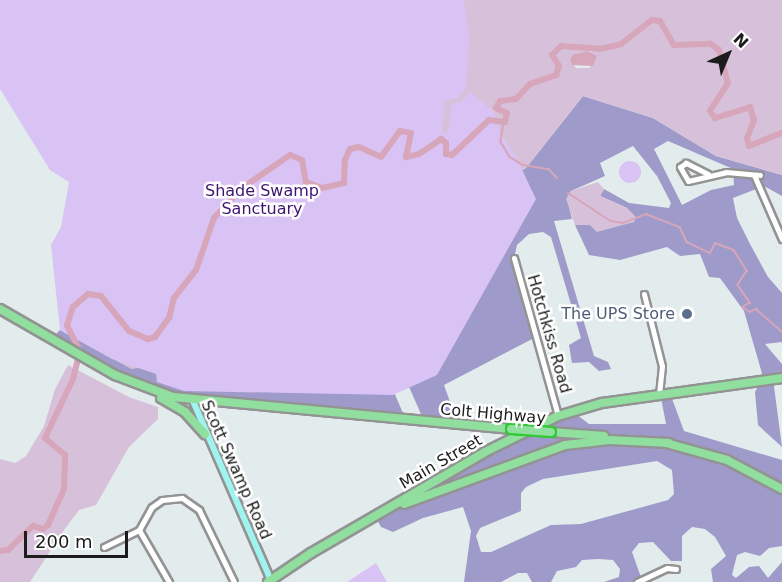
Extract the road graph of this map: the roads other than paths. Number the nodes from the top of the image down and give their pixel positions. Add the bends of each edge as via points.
1 (708, 174) junction
2 (782, 239) edge
3 (514, 258) dead end
4 (644, 294) dead end
5 (0, 309) edge
6 (782, 378) edge
7 (139, 386) junction
8 (658, 398) junction
9 (193, 401) junction
10 (483, 411) dead end
11 (558, 416) junction
12 (531, 429) junction
13 (205, 434) junction
14 (669, 443) junction
15 (782, 489) edge
16 (375, 516) junction
17 (139, 530) junction
18 (104, 547) dead end
19 (676, 569) dead end
20 (270, 581) edge
21 (169, 582) edge
22 (234, 582) edge
23 (637, 582) edge

1 - 1 street via 688,181 680,167 686,163
1 - 2 street via 757,175
3 - 11 street, Hotchkiss Road
4 - 8 street via 660,362
5 - 7 highway, Scott Swamp Road
6 - 8 highway, Main Street via 722,384
7 - 9 highway, Scott Swamp Road
7 - 13 highway via 181,408
8 - 11 highway, Main Street via 602,403
9 - 13 main road, Scott Swamp Road
9 - 14 highway, Colt Highway, bridge
10 - 12 street via 522,417
11 - 12 highway, Main Street
12 - 16 highway, Main Street
13 - 20 main road, Scott Swamp Road
14 - 15 highway, Colt Highway via 727,460
14 - 16 highway via 610,440 557,447
16 - 20 highway, Main Street
17 - 18 street
17 - 21 street
17 - 22 street via 152,507 162,500 173,497 191,502 199,510
19 - 23 street via 667,568

